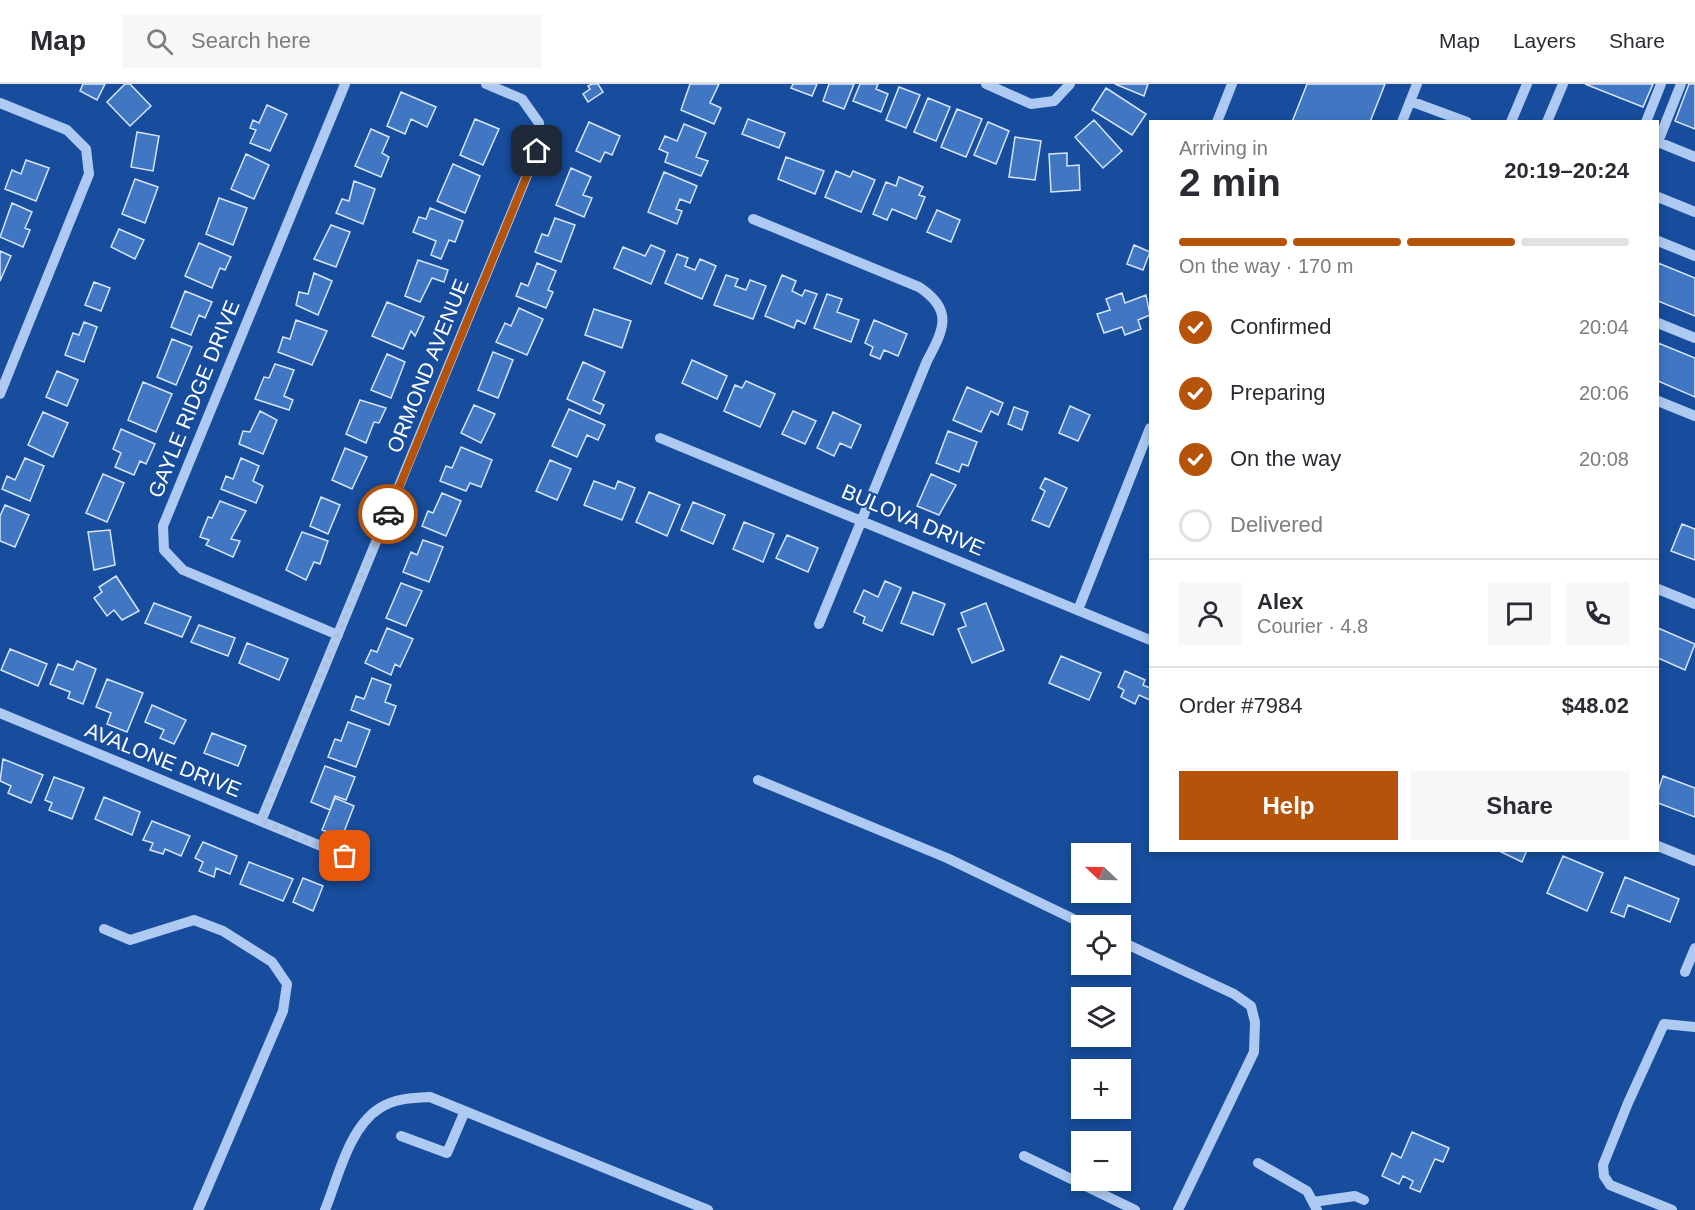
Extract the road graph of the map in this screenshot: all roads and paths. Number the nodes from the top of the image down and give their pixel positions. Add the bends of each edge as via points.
1 (345, 84) edge
2 (486, 84) edge
3 (986, 84) edge
4 (1070, 84) edge
5 (1232, 84) edge
6 (1417, 84) edge
7 (1527, 84) edge
8 (1563, 84) edge
9 (1661, 84) edge
10 (1681, 84) edge
11 (1410, 101) junction
12 (0, 103) edge
13 (1438, 117) edge
14 (1218, 120) edge
15 (1403, 120) edge
16 (1463, 120) edge
17 (1512, 120) edge
18 (1548, 120) edge
19 (1647, 120) edge
20 (1659, 139) edge
21 (1659, 142) edge
22 (1695, 157) edge
23 (1659, 197) edge
24 (1695, 212) edge
25 (753, 219) dead end
26 (1659, 242) edge
27 (1695, 256) edge
28 (1659, 323) edge
29 (1695, 338) edge
30 (0, 394) edge
31 (1659, 401) edge
32 (1695, 416) edge
33 (1149, 431) edge
34 (660, 438) dead end
35 (862, 519) junction
36 (1659, 589) edge
37 (1695, 604) edge
38 (1078, 610) junction
39 (819, 624) dead end
40 (338, 635) junction
41 (1149, 640) edge
42 (0, 713) edge
43 (758, 780) dead end
44 (261, 821) junction
45 (1659, 846) edge
46 (345, 856) dead end
47 (1695, 861) edge
48 (1071, 918) edge
49 (104, 929) dead end
50 (1131, 946) edge
51 (1695, 948) edge
52 (1685, 972) dead end
53 (1695, 1027) edge
54 (465, 1111) junction
55 (401, 1136) dead end
56 (1024, 1156) dead end
57 (1258, 1163) dead end
58 (1364, 1200) dead end
59 (1315, 1206) edge
60 (198, 1210) edge
61 (326, 1210) edge
62 (708, 1210) edge
63 (1135, 1210) edge
64 (1178, 1210) edge
65 (1671, 1210) edge

1 - 40 street, GAYLE RIDGE DRIVE via 162,526 164,550 183,570
2 - 40 street, ORMOND AVENUE via 522,99 539,123 537,151
3 - 4 street via 1031,104 1054,101
5 - 14 street
6 - 11 street
7 - 17 street
8 - 18 street
9 - 19 street
10 - 20 street
11 - 13 street
11 - 15 street
12 - 30 street via 67,130 86,149 89,174
13 - 16 street
21 - 22 street
23 - 24 street
25 - 35 street via 919,287 940,305 943,320 939,338
26 - 27 street
28 - 29 street
31 - 32 street
33 - 38 street
34 - 35 street, BULOVA DRIVE
35 - 38 street, BULOVA DRIVE
35 - 39 street
36 - 37 street
38 - 41 street, BULOVA DRIVE
40 - 44 street, ORMOND AVENUE
42 - 44 street, AVALONE DRIVE
43 - 48 street via 947,858
44 - 46 street, AVALONE DRIVE
45 - 47 street
49 - 60 street via 130,940 194,920 223,931 272,962 287,984 283,1011
50 - 64 street via 1234,994 1251,1006 1255,1022 1254,1052
51 - 52 street
53 - 65 street via 1664,1024 1603,1165 1610,1185
54 - 55 street via 447,1153
54 - 61 street via 430,1096 398,1100 379,1108 352,1144
54 - 62 street
56 - 63 street
57 - 59 street via 1307,1191
58 - 59 street via 1355,1196

